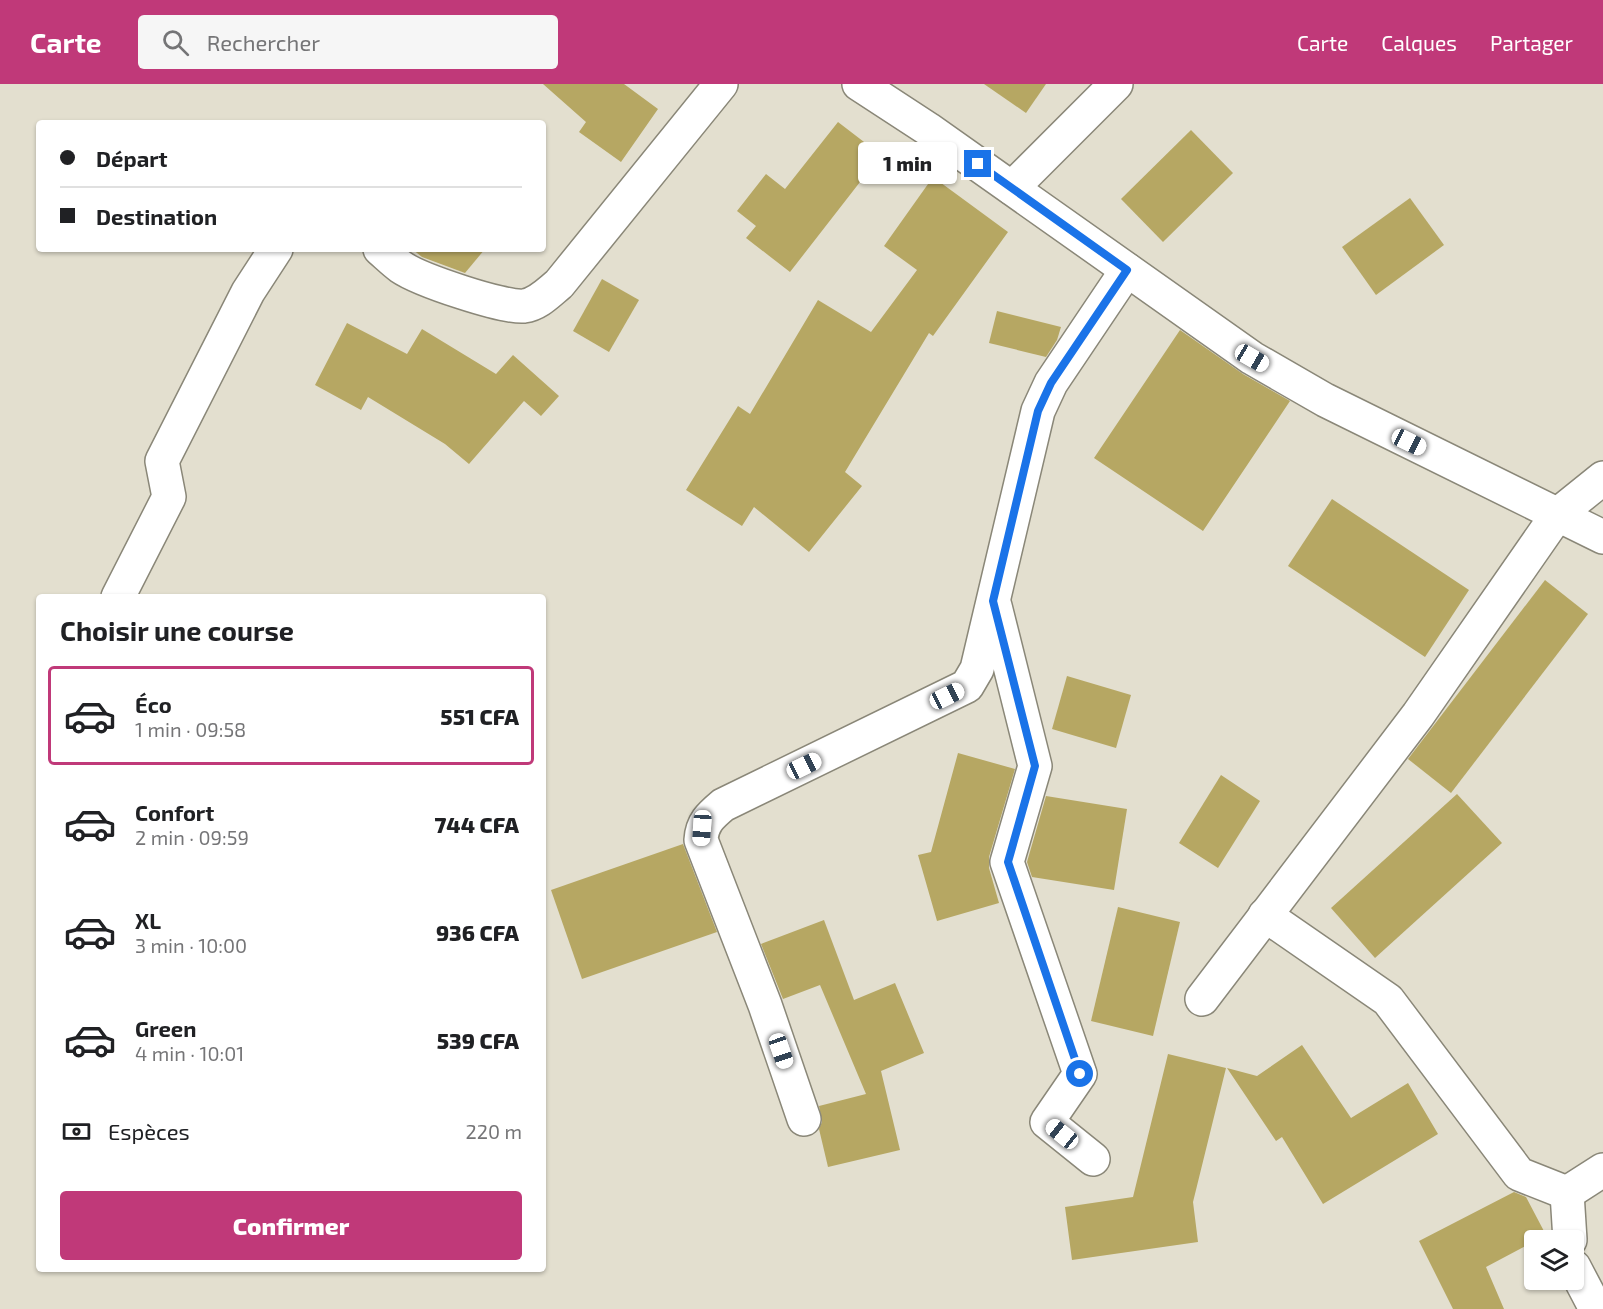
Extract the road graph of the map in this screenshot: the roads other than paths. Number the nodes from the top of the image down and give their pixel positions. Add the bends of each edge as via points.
1 (721, 84) edge
2 (859, 84) edge
3 (1116, 84) edge
4 (1012, 188) junction
5 (274, 252) edge
6 (384, 252) edge
7 (1127, 270) junction
8 (1603, 478) edge
9 (1557, 515) junction
10 (1603, 537) edge
11 (120, 594) edge
12 (993, 601) junction
13 (1264, 915) junction
14 (1202, 999) dead end
15 (804, 1119) dead end
16 (1093, 1159) dead end
17 (1603, 1170) edge
18 (1567, 1193) junction
19 (1569, 1230) edge
20 (1584, 1286) edge
21 (1596, 1309) edge

1 - 6 street via 559,284 536,303 505,304 421,278
2 - 4 street
3 - 4 street
4 - 7 street
5 - 11 street via 248,292 162,461 169,497
7 - 9 street via 1252,358 1306,390
7 - 12 street via 1051,383 1038,411
8 - 9 street
9 - 10 street
9 - 13 street via 1418,715
12 - 15 street via 977,669 967,686 723,806 709,816 702,828 701,840
12 - 16 street via 1035,766 1008,862 1080,1074 1047,1122
13 - 14 street
13 - 18 street via 1388,1000 1519,1174
17 - 18 street
18 - 19 street
20 - 21 street

